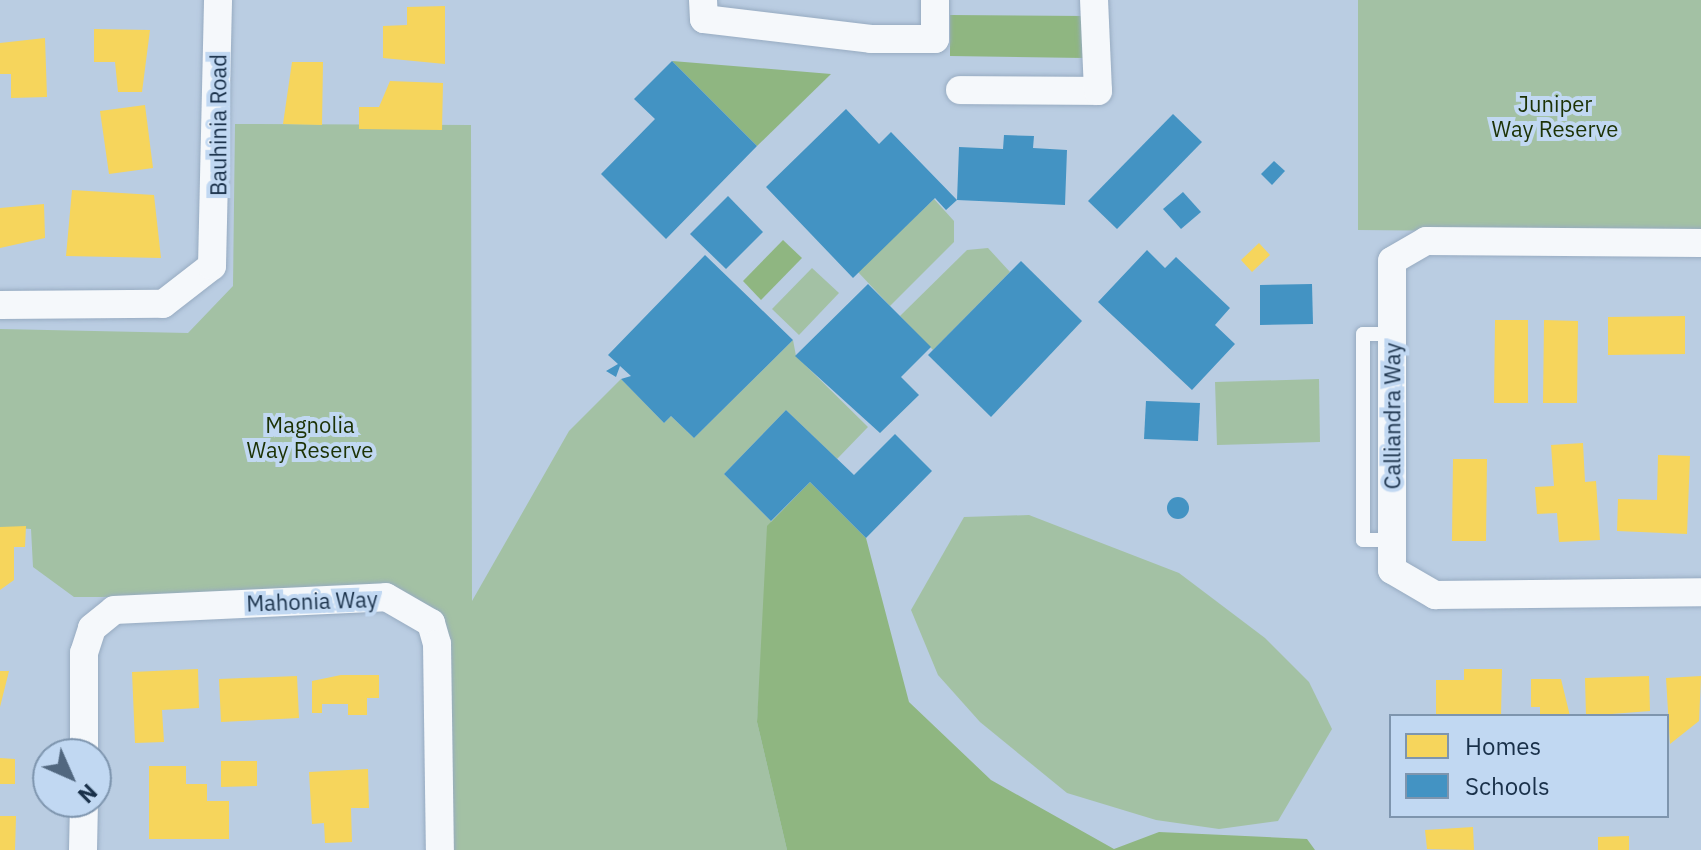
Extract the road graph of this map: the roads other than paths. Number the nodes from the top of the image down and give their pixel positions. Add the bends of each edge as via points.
1 (218, 0) edge
2 (703, 0) edge
3 (935, 0) edge
4 (1094, 0) edge
5 (960, 90) dead end
6 (1701, 243) edge
7 (0, 305) edge
8 (1701, 592) edge
9 (84, 738) edge
10 (84, 818) edge
11 (83, 850) edge
12 (440, 850) edge

1 - 7 street, Bauhinia Road via 217,251 199,283 163,304
2 - 3 street via 704,19 935,39
4 - 5 street via 1098,91
6 - 8 street, Calliandra Way via 1426,241 1392,261 1392,570 1435,595
9 - 12 street, Mahonia Way via 84,653 92,628 114,610 386,597 431,623 437,644
10 - 11 street

